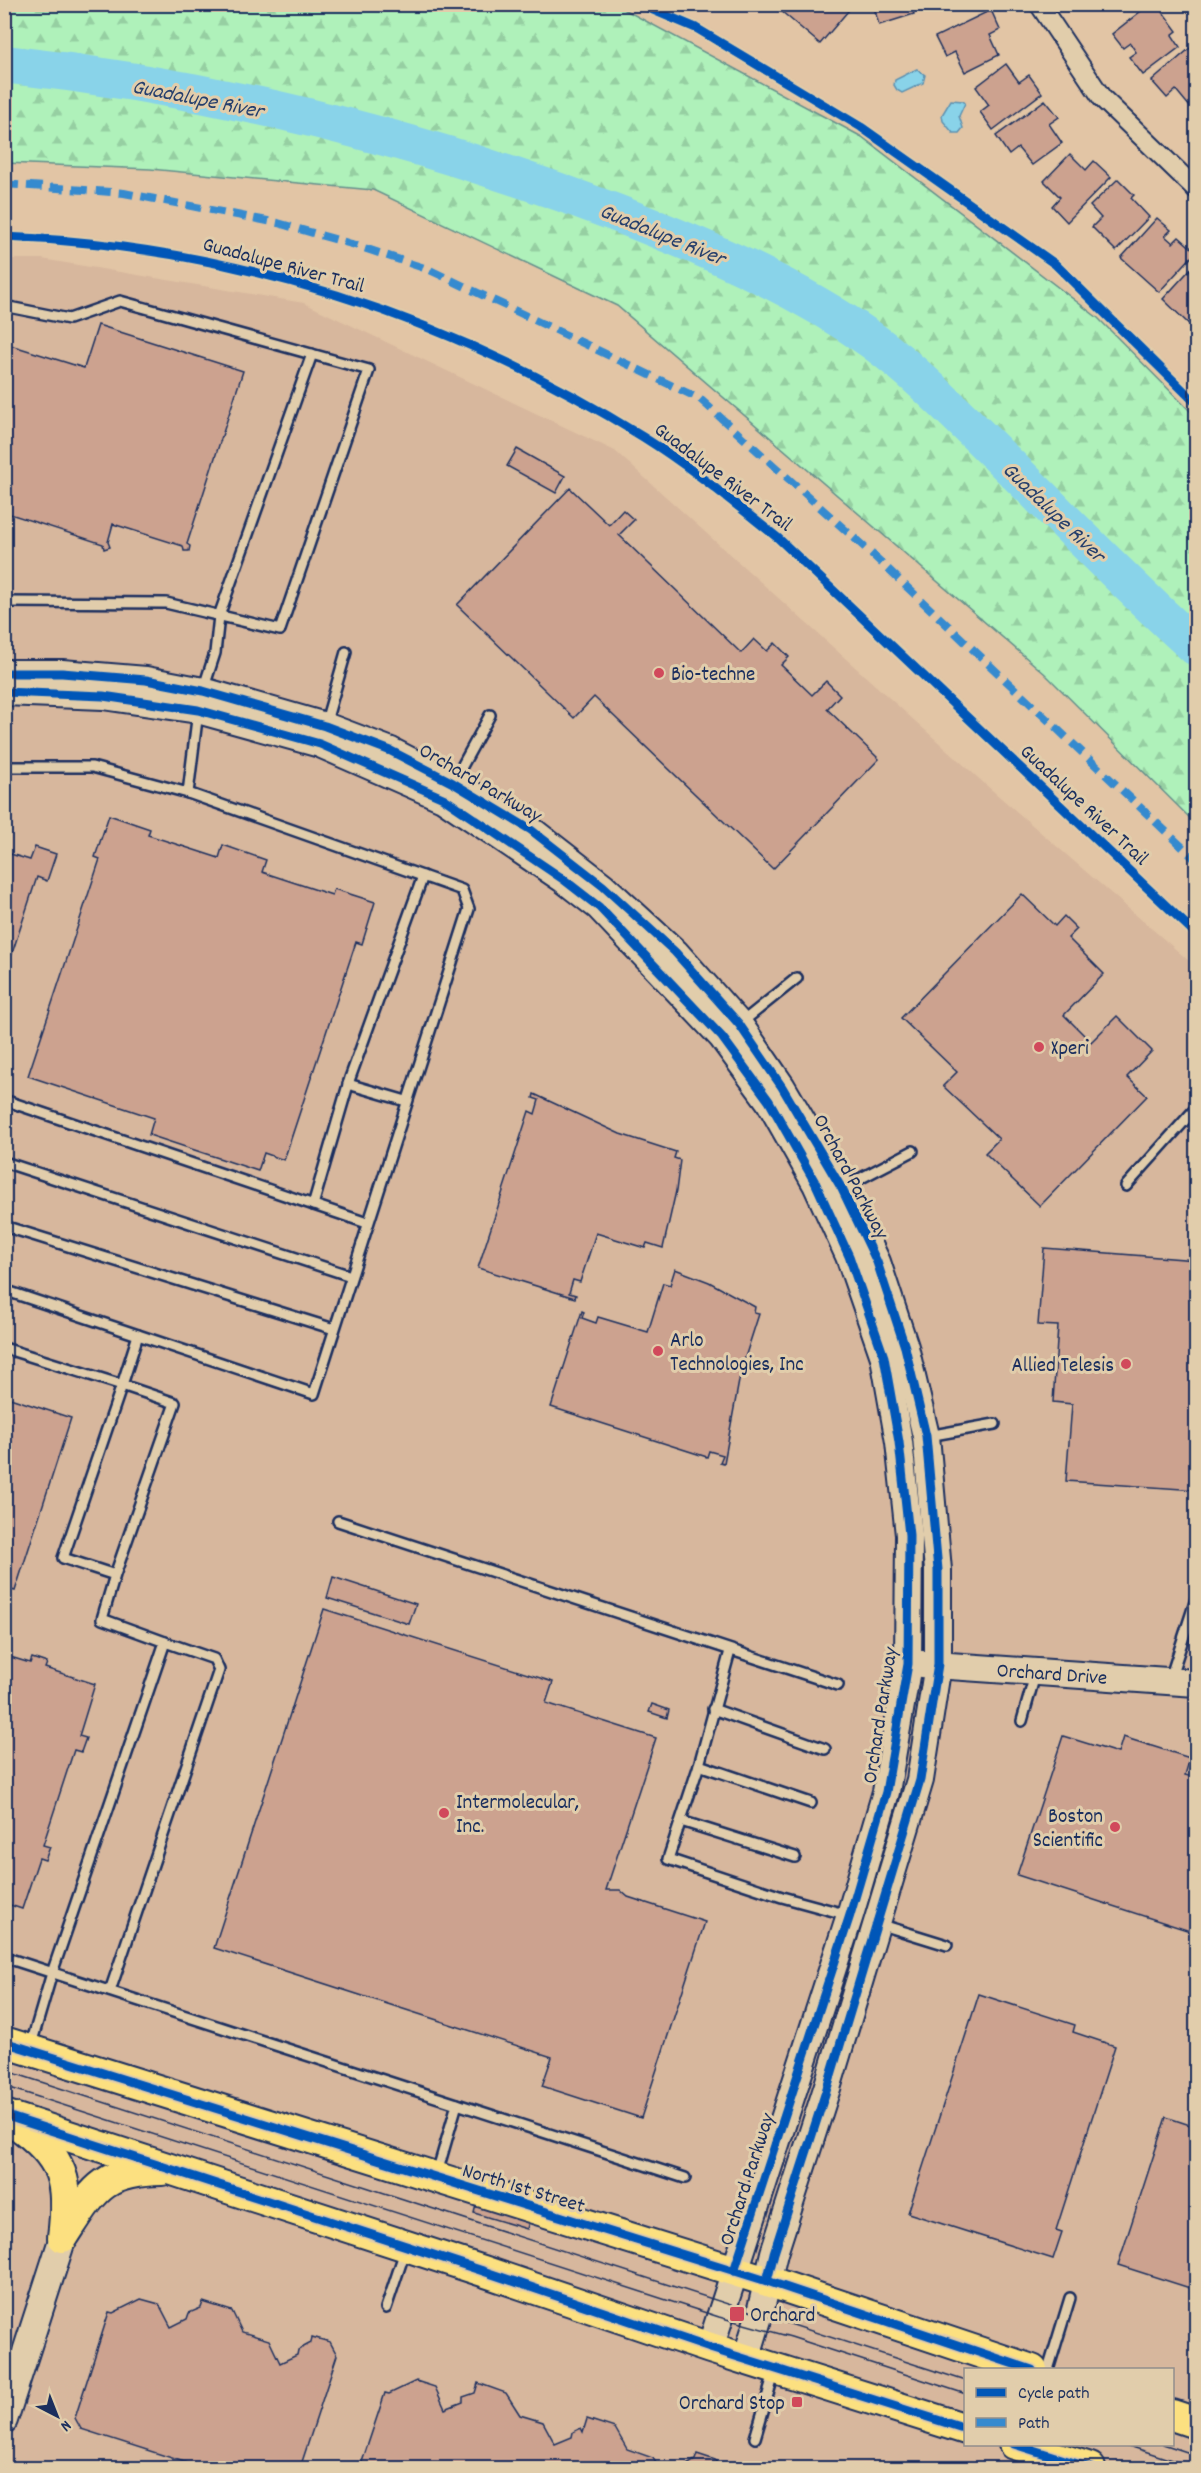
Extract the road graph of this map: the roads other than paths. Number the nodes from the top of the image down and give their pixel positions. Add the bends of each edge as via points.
1 (1039, 4) edge
2 (1197, 189) edge
3 (4, 306) edge
4 (312, 354) junction
5 (4, 602) edge
6 (219, 616) junction
7 (346, 652) dead end
8 (4, 673) edge
9 (4, 692) edge
10 (201, 700) junction
11 (490, 715) dead end
12 (325, 726) junction
13 (4, 767) edge
14 (448, 791) junction
15 (188, 793) junction
16 (423, 876) junction
17 (798, 978) dead end
18 (730, 1031) junction
19 (348, 1084) junction
20 (4, 1100) edge
21 (406, 1101) junction
22 (1197, 1108) edge
23 (913, 1151) dead end
24 (4, 1162) edge
25 (816, 1184) junction
26 (1126, 1186) dead end
27 (842, 1188) junction
28 (313, 1205) junction
29 (368, 1223) junction
30 (4, 1226) edge
31 (351, 1276) junction
32 (4, 1290) edge
33 (334, 1329) junction
34 (138, 1335) junction
35 (4, 1348) edge
36 (122, 1385) junction
37 (995, 1424) dead end
38 (926, 1436) junction
39 (899, 1442) junction
40 (338, 1521) dead end
41 (115, 1575) junction
42 (1196, 1599) edge
43 (165, 1642) junction
44 (730, 1651) junction
45 (908, 1664) junction
46 (938, 1664) junction
47 (1036, 1672) junction
48 (1169, 1681) junction
49 (1197, 1683) edge
50 (838, 1685) dead end
51 (713, 1709) junction
52 (1022, 1721) dead end
53 (825, 1749) dead end
54 (699, 1765) junction
55 (811, 1803) dead end
56 (681, 1821) junction
57 (795, 1857) dead end
58 (850, 1916) junction
59 (877, 1923) junction
60 (947, 1945) dead end
61 (4, 1957) edge
62 (52, 1973) junction
63 (110, 1991) junction
64 (17, 2046) edge
65 (799, 2076) junction
66 (828, 2085) junction
67 (457, 2104) junction
68 (4, 2115) edge
69 (174, 2169) junction
70 (435, 2178) junction
71 (685, 2178) dead end
72 (63, 2237) junction
73 (407, 2247) junction
74 (734, 2271) junction
75 (767, 2281) junction
76 (1070, 2298) dead end
77 (386, 2308) dead end
78 (710, 2348) junction
79 (746, 2359) junction
80 (776, 2368) junction
81 (1026, 2368) edge
82 (1049, 2368) edge
83 (1174, 2415) edge
84 (4, 2420) edge
85 (1197, 2423) edge
86 (964, 2428) edge
87 (755, 2438) dead end
88 (1017, 2446) edge
89 (1090, 2469) edge

1 - 2 street via 1102,98
3 - 4 lane via 69,319 120,301
4 - 6 lane
4 - 6 lane via 369,370 280,630
5 - 6 lane via 166,603
6 - 10 lane via 215,654
7 - 12 lane
8 - 10 main road, Orchard Parkway via 146,680
9 - 10 main road, Orchard Parkway
10 - 12 main road, Orchard Parkway
10 - 14 main road, Orchard Parkway
10 - 15 lane
11 - 14 lane
12 - 14 main road, Orchard Parkway via 391,752
13 - 15 lane via 92,767
14 - 18 main road, Orchard Parkway via 531,830 603,886 675,952
15 - 16 lane
16 - 19 lane
16 - 21 lane via 462,890 470,909
17 - 18 lane
18 - 25 main road, Orchard Parkway
18 - 27 main road, Orchard Parkway via 782,1087
19 - 21 lane
19 - 28 lane
20 - 28 lane
21 - 29 lane
22 - 26 lane
23 - 27 lane
24 - 31 lane
25 - 27 main road
25 - 39 main road, Orchard Parkway via 849,1256 884,1357
27 - 38 main road, Orchard Parkway via 877,1262 905,1347
28 - 29 lane
29 - 31 lane
30 - 33 lane
31 - 33 lane
32 - 34 lane
33 - 34 lane via 314,1394
34 - 36 lane
35 - 36 lane
36 - 41 lane via 63,1558
36 - 41 lane via 175,1402
37 - 38 lane
38 - 39 main road
38 - 46 main road, Orchard Parkway via 938,1570
39 - 45 main road, Orchard Parkway via 909,1534
40 - 44 lane
41 - 43 lane via 102,1619
42 - 48 lane
43 - 62 lane
43 - 63 lane via 214,1659 219,1670
44 - 50 lane
44 - 51 lane
45 - 46 main road, Orchard Drive
45 - 58 main road, Orchard Parkway via 886,1792
46 - 47 main road, Orchard Drive
46 - 59 main road, Orchard Parkway via 920,1780
47 - 48 main road, Orchard Drive
47 - 52 lane
48 - 49 main road, Orchard Drive
51 - 53 lane
51 - 54 lane
54 - 55 lane
54 - 56 lane
56 - 57 lane
56 - 58 lane via 669,1859
58 - 59 main road
58 - 65 main road, Orchard Parkway
59 - 60 lane
59 - 66 main road, Orchard Parkway
61 - 62 lane
62 - 63 lane
62 - 64 lane
63 - 67 lane
64 - 70 main road, North 1st Street
65 - 66 main road
65 - 74 main road, Orchard Parkway
66 - 75 main road, Orchard Parkway
67 - 70 lane
67 - 71 lane
68 - 69 main road
68 - 72 main road via 57,2162 67,2207
69 - 72 main road via 137,2170 112,2177 97,2187
69 - 73 main road
70 - 74 main road, North 1st Street
72 - 84 main road
73 - 77 lane
73 - 78 main road
74 - 75 main road, North 1st Street
74 - 78 main road, Orchard Parkway
75 - 79 main road, Orchard Parkway
75 - 81 main road, North 1st Street
76 - 82 lane
78 - 79 main road
79 - 80 main road
80 - 86 main road
80 - 87 lane
83 - 85 main road
88 - 89 main road

